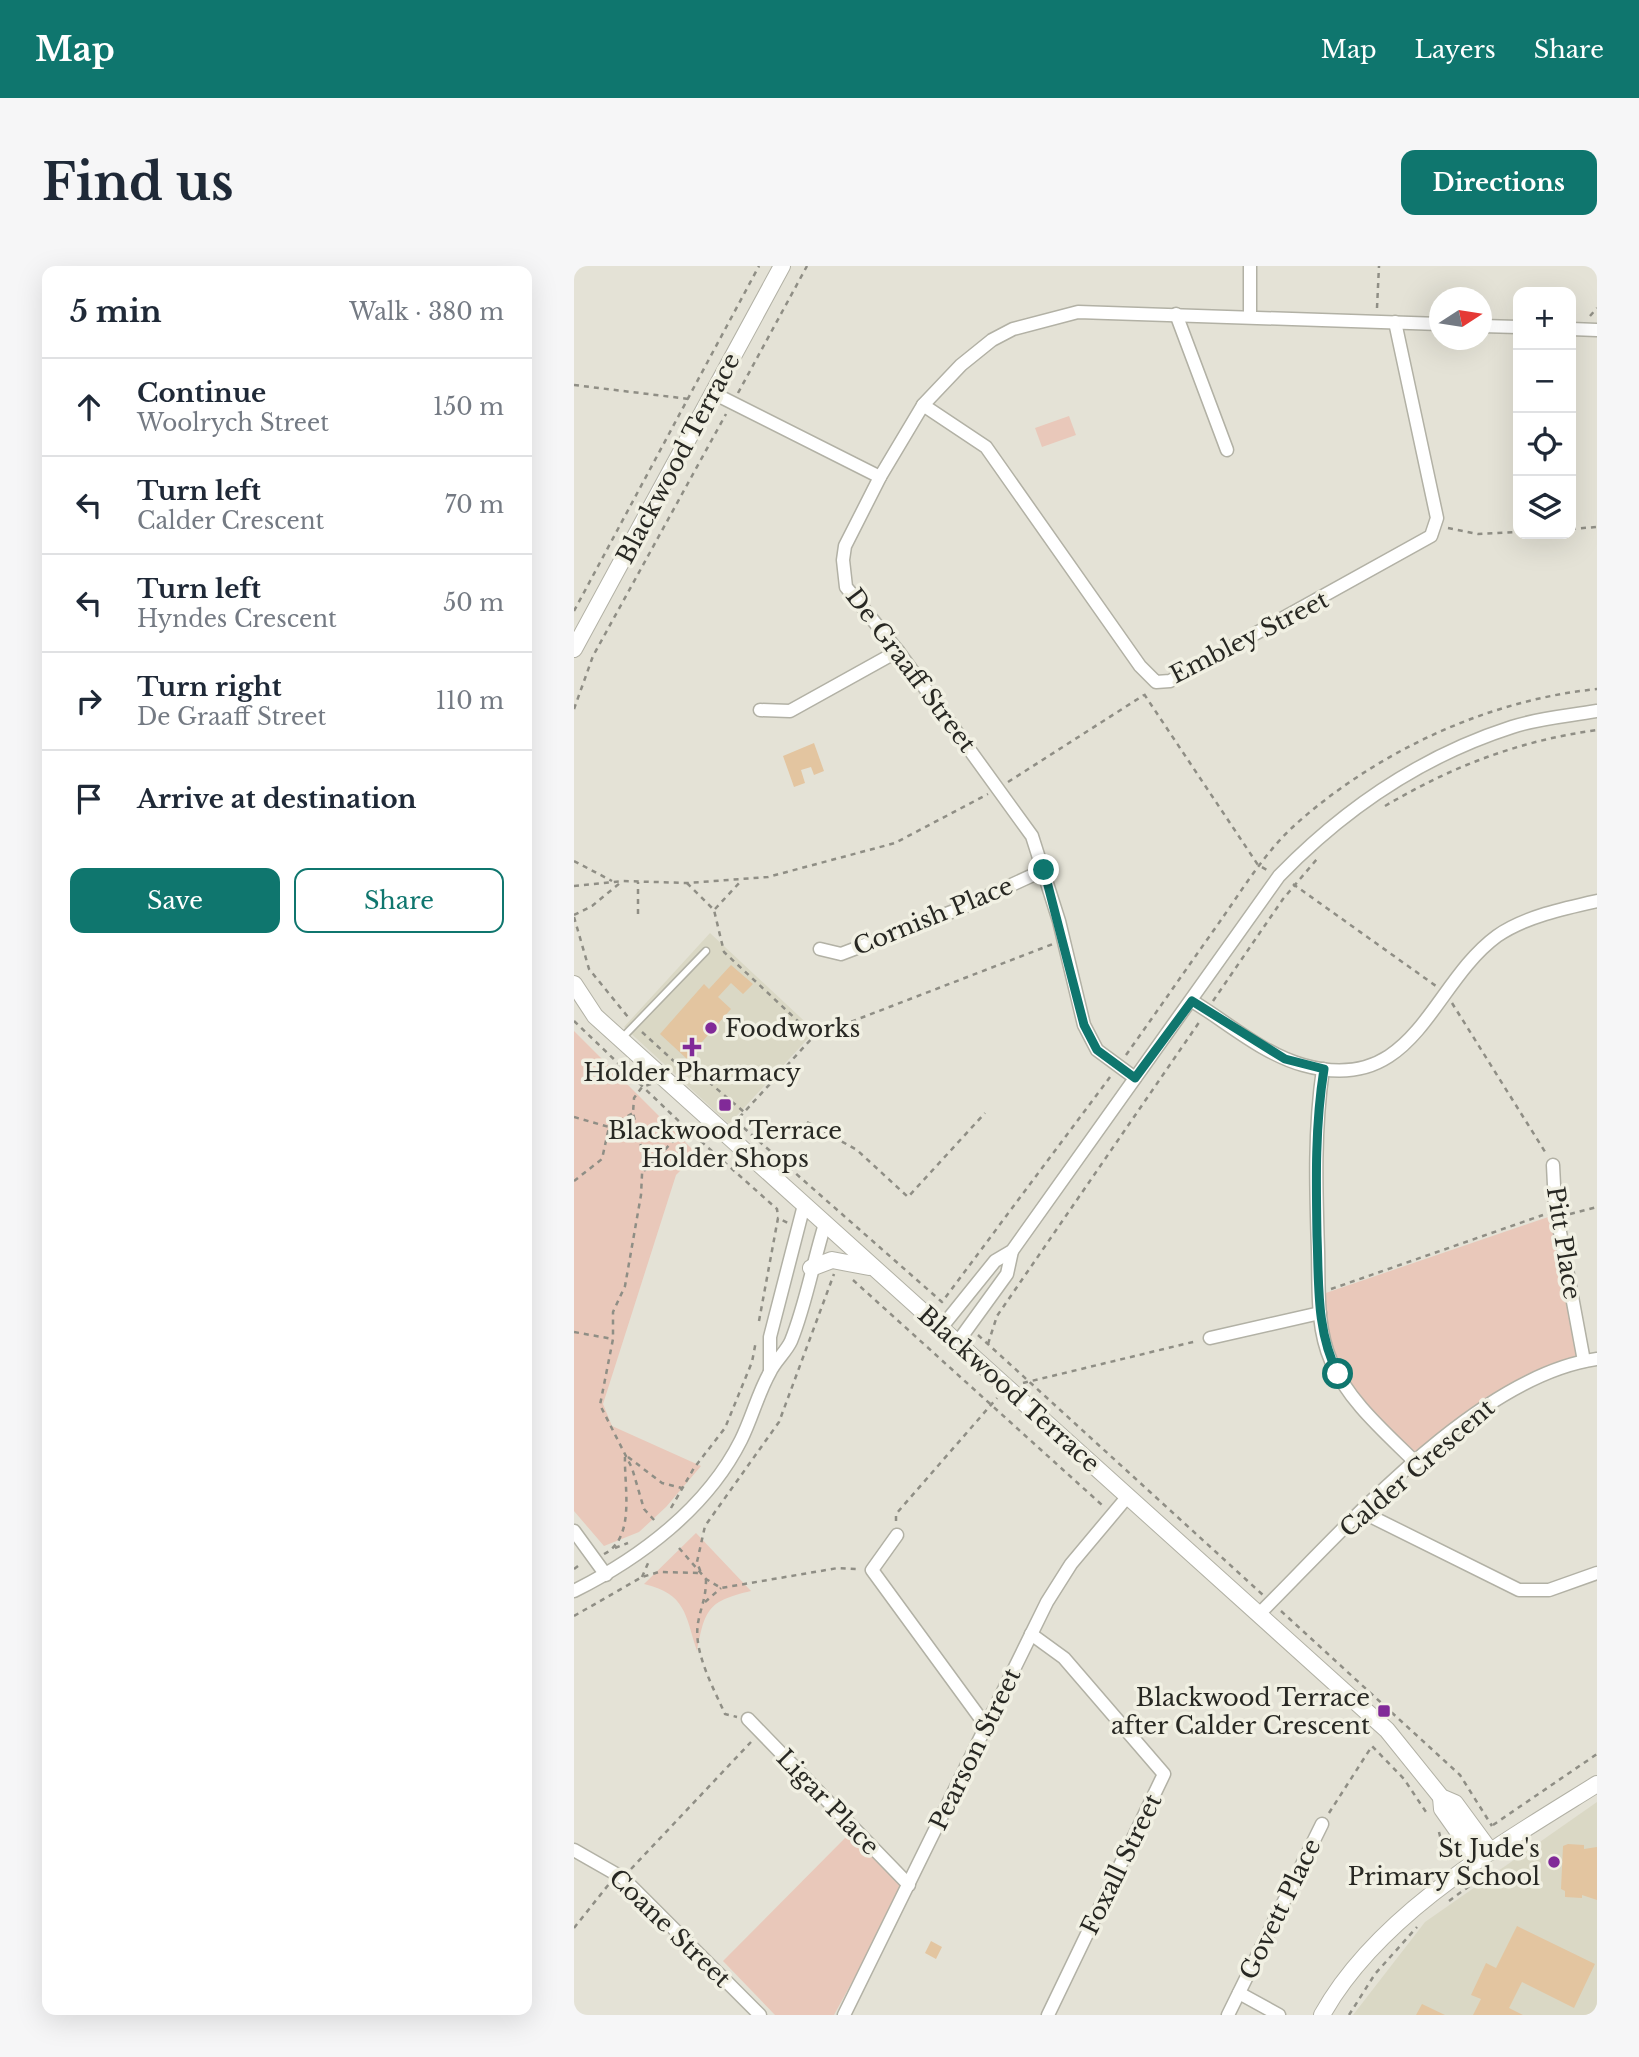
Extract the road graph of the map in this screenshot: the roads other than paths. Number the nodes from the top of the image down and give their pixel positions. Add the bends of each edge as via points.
1 (782, 266) edge
2 (1250, 266) edge
3 (1176, 314) junction
4 (1250, 317) junction
5 (1395, 322) junction
6 (1429, 324) edge
7 (1492, 326) edge
8 (1513, 327) edge
9 (1576, 329) edge
10 (1597, 330) edge
11 (713, 393) junction
12 (923, 405) junction
13 (1227, 450) dead end
14 (880, 477) junction
15 (574, 649) edge
16 (898, 651) junction
17 (760, 710) dead end
18 (1597, 711) edge
19 (1044, 870) junction
20 (1597, 901) edge
21 (820, 949) dead end
22 (706, 951) dead end
23 (574, 984) edge
24 (1192, 1001) junction
25 (621, 1040) junction
26 (1324, 1069) junction
27 (1135, 1078) junction
28 (1553, 1165) road end
29 (804, 1205) junction
30 (825, 1224) junction
31 (1012, 1251) junction
32 (811, 1268) junction
33 (875, 1269) junction
34 (1320, 1313) junction
35 (941, 1328) junction
36 (1210, 1338) dead end
37 (957, 1343) junction
38 (1590, 1360) edge
39 (770, 1371) junction
40 (1416, 1463) junction
41 (1128, 1496) junction
42 (1362, 1512) junction
43 (574, 1531) edge
44 (897, 1535) dead end
45 (1597, 1573) edge
46 (606, 1575) junction
47 (574, 1591) edge
48 (1265, 1608) junction
49 (1031, 1634) junction
50 (748, 1719) road end
51 (986, 1726) junction
52 (1597, 1784) edge
53 (1322, 1824) dead end
54 (574, 1850) edge
55 (1487, 1861) junction
56 (909, 1885) junction
57 (1239, 1993) junction
58 (760, 2015) edge
59 (844, 2015) edge
60 (1048, 2015) edge
61 (1228, 2015) edge
62 (1279, 2015) edge
63 (1322, 2015) edge

1 - 11 street, Blackwood Terrace
2 - 4 street
3 - 4 street, De Graaff Street
3 - 12 street, De Graaff Street via 1077,312 1013,329 961,365
3 - 13 street
4 - 5 street, De Graaff Street
5 - 6 street, De Graaff Street
5 - 12 street, Embley Street via 1437,518 1432,536 1170,681 1156,682 1140,666 986,447
7 - 8 street
9 - 10 street
11 - 14 street
11 - 15 street, Blackwood Terrace
12 - 14 street, De Graaff Street
14 - 16 street, De Graaff Street via 845,545 843,574 846,587
16 - 17 street via 790,711
16 - 19 street, De Graaff Street via 1000,788 1032,836
18 - 24 street via 1515,726 1448,751 1372,793 1279,876
19 - 21 street, Cornish Place via 959,909 841,954
19 - 27 street, De Graaff Street via 1084,1025 1097,1050
20 - 26 street via 1497,936 1472,959 1415,1036 1400,1049 1355,1068
22 - 25 lane
23 - 25 street, Blackwood Terrace via 595,1016
24 - 26 street via 1285,1059
24 - 27 street
25 - 29 street, Blackwood Terrace
26 - 34 street via 1315,1161
27 - 31 street
28 - 38 street, Pitt Place via 1557,1214
29 - 30 street, Blackwood Terrace
29 - 39 street via 770,1337
30 - 32 street
30 - 33 street, Blackwood Terrace
31 - 35 street via 995,1261
31 - 37 street via 1007,1274
32 - 33 street via 829,1261 848,1261
32 - 39 street via 790,1343
33 - 35 street, Blackwood Terrace
34 - 36 street
34 - 40 street via 1330,1360 1345,1388
35 - 37 street, Blackwood Terrace
37 - 41 street, Blackwood Terrace
38 - 40 street, Calder Crescent via 1510,1390
39 - 46 street via 741,1441 714,1482 653,1542
40 - 42 street, Calder Crescent
41 - 48 street, Blackwood Terrace
41 - 49 street, Pearson Street via 1071,1564
42 - 45 street via 1519,1590 1549,1590
42 - 48 street, Calder Crescent
43 - 46 street
44 - 51 street via 872,1570
46 - 47 street
48 - 55 street, Blackwood Terrace via 1387,1730 1441,1797 1455,1803
49 - 51 street, Pearson Street
49 - 60 street, Foxall Street via 1063,1658 1164,1774
50 - 56 street, Ligar Place
51 - 56 street, Pearson Street
52 - 55 street
53 - 57 street, Govett Place
54 - 58 street, Coane Street via 620,1875
55 - 63 street via 1378,1941
56 - 59 street, Pearson Street
57 - 61 street, Govett Place
57 - 62 street, Govett Place

